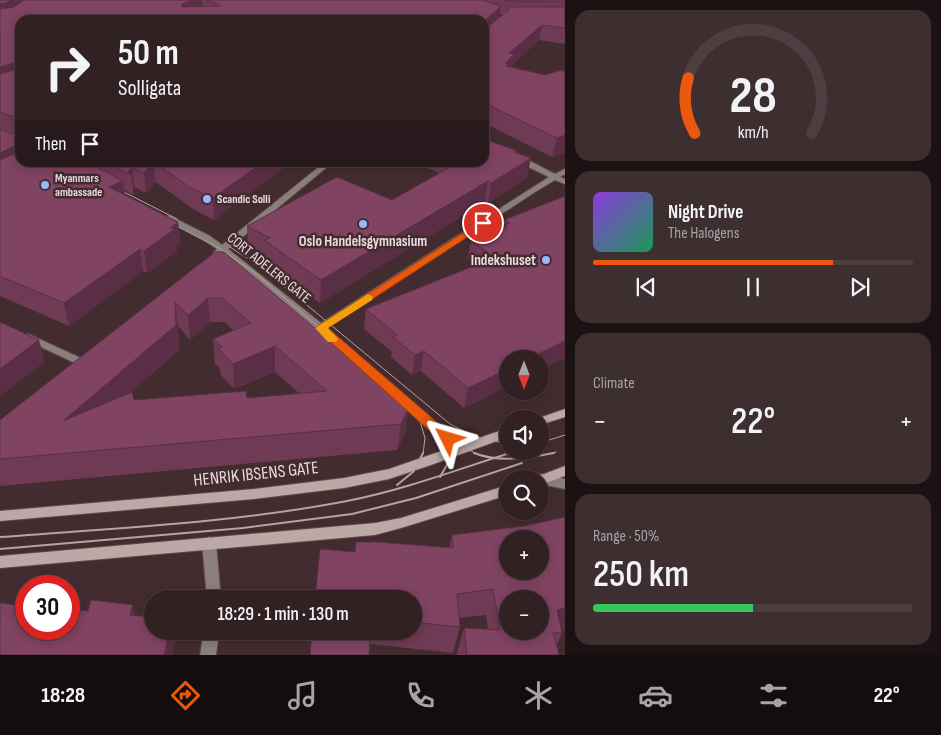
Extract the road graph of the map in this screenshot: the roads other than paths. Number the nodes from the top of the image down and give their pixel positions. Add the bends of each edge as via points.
1 (515, 157) edge
2 (324, 167) edge
3 (565, 171) edge
4 (554, 176) junction
5 (565, 182) edge
6 (160, 214) edge
7 (222, 249) junction
8 (208, 260) edge
9 (321, 328) junction
10 (17, 332) edge
11 (79, 361) edge
12 (565, 413) edge
13 (549, 418) edge
14 (499, 435) edge
15 (460, 449) junction
16 (565, 471) edge
17 (549, 476) edge
18 (549, 481) edge
19 (565, 484) edge
20 (499, 493) edge
21 (0, 516) edge
22 (209, 543) junction
23 (0, 562) edge
24 (213, 590) edge
25 (210, 640) edge
26 (208, 655) edge

1 - 4 street
2 - 7 street
3 - 4 street
4 - 5 street
4 - 9 street
6 - 7 street, CORT ADELERS GATE
7 - 8 street
7 - 9 street, CORT ADELERS GATE
9 - 15 street, CORT ADELERS GATE
10 - 11 street
12 - 13 main road
14 - 15 main road, HENRIK IBSENS GATE
15 - 21 main road, HENRIK IBSENS GATE via 419,465 344,483
16 - 17 main road
18 - 19 street
20 - 22 main road via 375,529
22 - 23 main road
22 - 24 street
25 - 26 street

